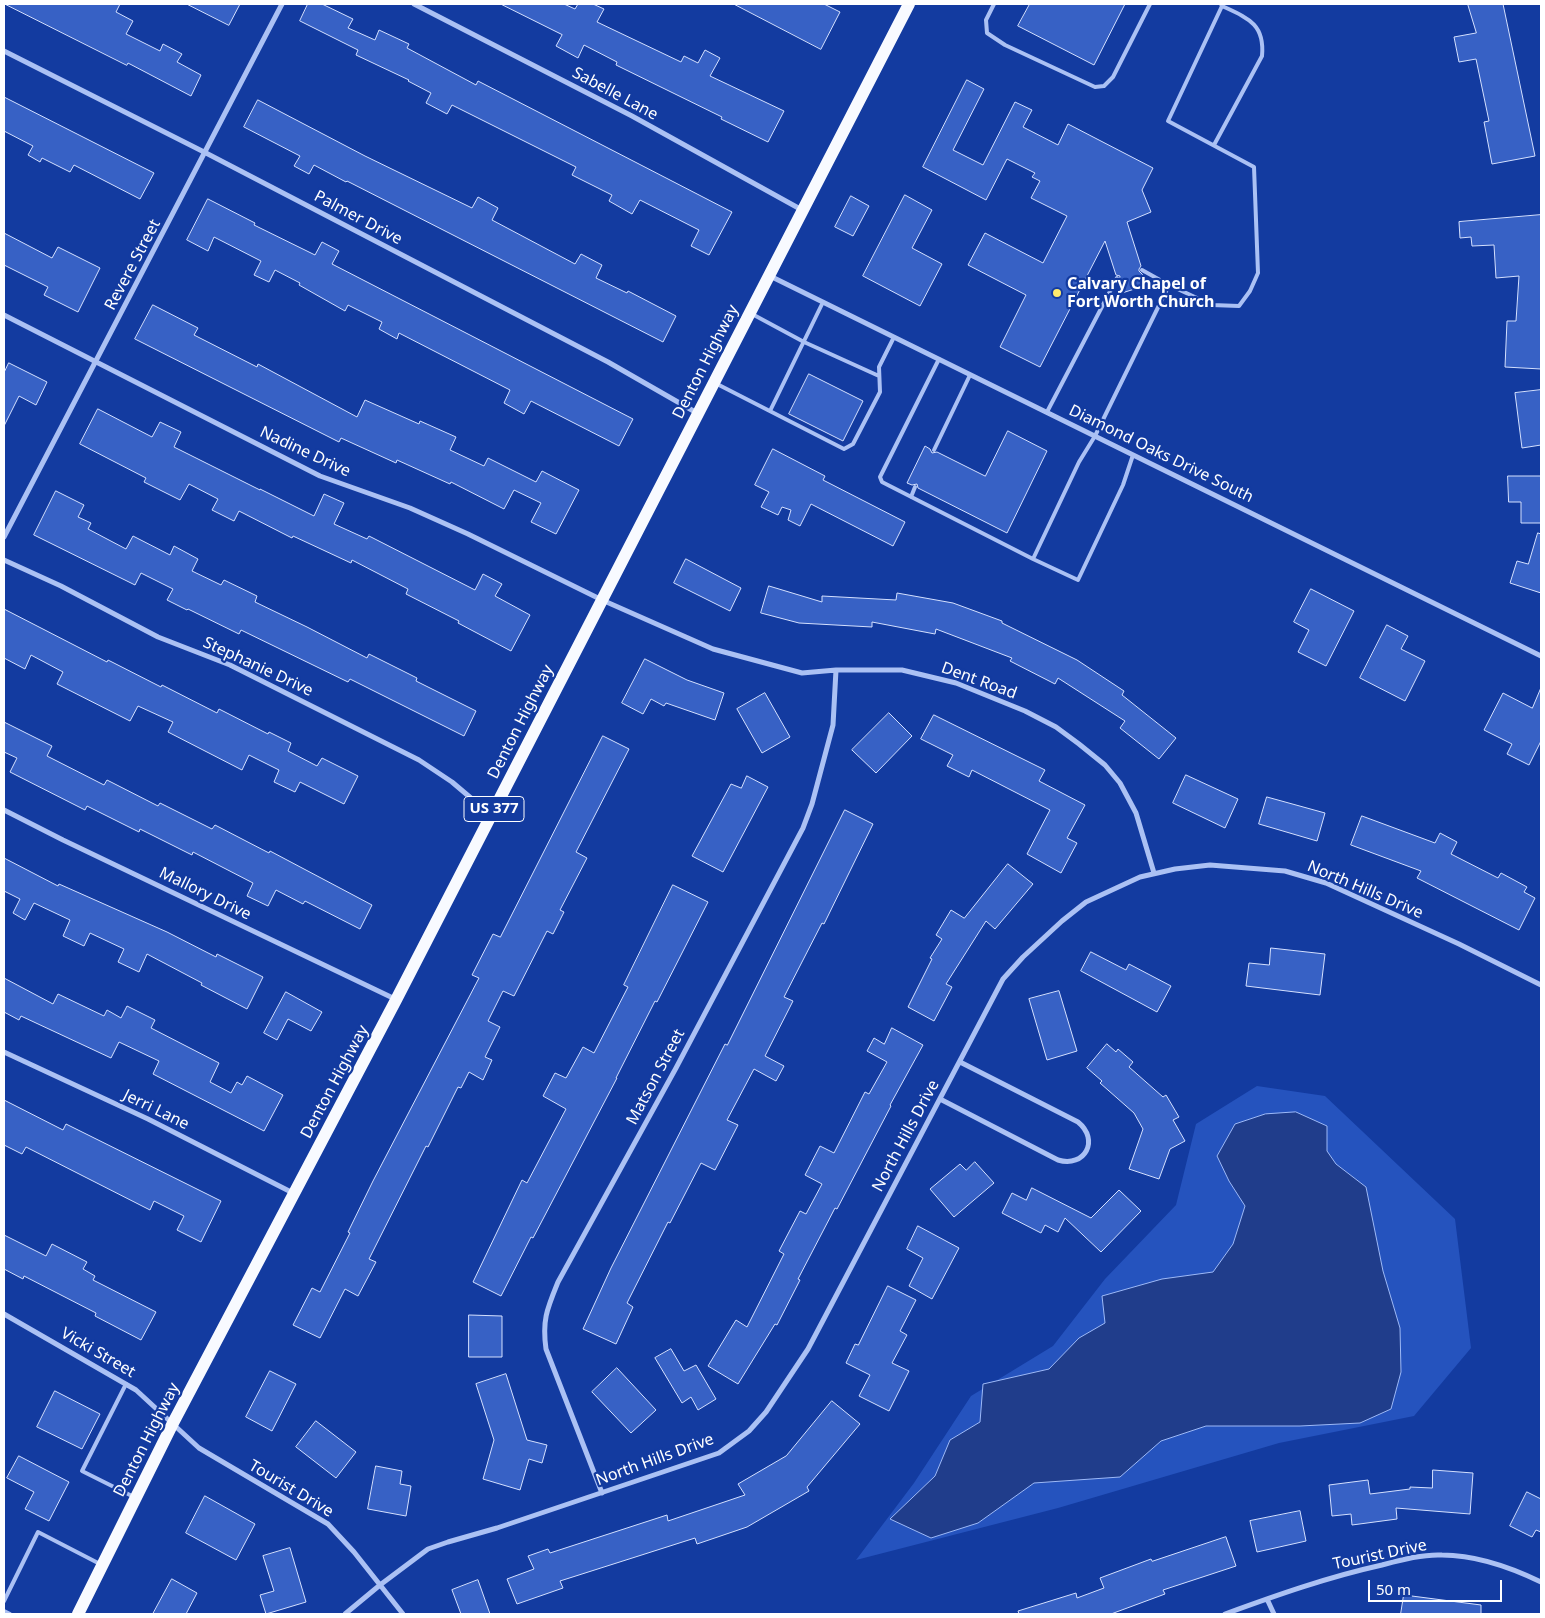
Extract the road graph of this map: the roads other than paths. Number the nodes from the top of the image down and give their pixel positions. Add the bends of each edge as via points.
1 (282, 4) edge
2 (414, 4) edge
3 (994, 4) edge
4 (1150, 4) edge
5 (905, 5) edge
6 (1222, 5) edge
7 (4, 52) edge
8 (1214, 145) junction
9 (206, 153) junction
10 (802, 211) junction
11 (1142, 270) dead end
12 (769, 275) junction
13 (1117, 278) dead end
14 (1169, 285) junction
15 (823, 302) junction
16 (750, 313) junction
17 (4, 315) edge
18 (894, 337) junction
19 (804, 342) junction
20 (939, 359) junction
21 (96, 362) junction
22 (970, 374) junction
23 (879, 376) junction
24 (714, 383) junction
25 (770, 411) junction
26 (1047, 412) junction
27 (698, 414) junction
28 (1096, 436) junction
29 (934, 450) dead end
30 (1133, 455) junction
31 (916, 487) dead end
32 (911, 497) junction
33 (4, 537) edge
34 (1033, 559) junction
35 (4, 560) edge
36 (602, 600) junction
37 (1541, 656) edge
38 (836, 670) junction
39 (4, 810) edge
40 (491, 815) junction
41 (1154, 873) junction
42 (1541, 985) edge
43 (396, 1000) junction
44 (4, 1052) edge
45 (960, 1062) junction
46 (940, 1099) junction
47 (294, 1194) junction
48 (4, 1314) edge
49 (126, 1384) junction
50 (173, 1423) junction
51 (602, 1493) junction
52 (136, 1498) junction
53 (102, 1565) junction
54 (1541, 1582) edge
55 (380, 1585) junction
56 (1267, 1599) junction
57 (4, 1601) edge
58 (4, 1611) edge
59 (10, 1614) edge
60 (78, 1614) edge
61 (346, 1614) edge
62 (403, 1614) edge
63 (1225, 1614) edge
64 (1274, 1614) edge

1 - 9 street, Revere Street
2 - 10 street, Sabelle Lane via 632,116
3 - 4 lane via 986,20 987,33 1005,45 1095,88 1104,86 1113,77
5 - 10 main road, Denton Highway / US 377
6 - 8 lane via 1243,15 1258,29 1263,43 1262,56
6 - 8 lane via 1168,121
7 - 9 street, Palmer Drive
8 - 14 lane via 1254,167 1258,273 1239,306 1212,305
9 - 21 street, Revere Street
9 - 27 street, Palmer Drive via 608,362
10 - 12 main road, Denton Highway / US 377
11 - 14 lane
12 - 15 street, Diamond Oaks Drive South
12 - 16 main road, Denton Highway / US 377
13 - 26 lane
14 - 28 lane
15 - 18 street, Diamond Oaks Drive South
15 - 19 lane
16 - 19 lane
16 - 24 main road, Denton Highway / US 377
17 - 21 street, Nadine Drive
18 - 20 street, Diamond Oaks Drive South
18 - 23 lane via 879,367
19 - 23 lane
19 - 25 lane
20 - 22 street, Diamond Oaks Drive South
20 - 32 lane via 880,477 882,482
21 - 33 street, Revere Street
21 - 36 street, Nadine Drive via 320,476 410,508
22 - 26 street, Diamond Oaks Drive South
22 - 29 lane
23 - 25 lane via 880,392 853,444 844,449
24 - 25 lane
24 - 27 main road, Denton Highway / US 377
26 - 28 street, Diamond Oaks Drive South
27 - 36 main road, Denton Highway / US 377
28 - 30 street, Diamond Oaks Drive South
28 - 34 lane via 1079,462
30 - 34 lane via 1123,485 1078,580
30 - 37 street, Diamond Oaks Drive South
31 - 32 lane
32 - 34 lane
35 - 40 street, Stephanie Drive via 158,636 230,666 419,760 452,782
36 - 38 street, Dent Road via 713,649 802,673
36 - 40 main road, Denton Highway / US 377
38 - 41 street, Dent Road via 902,670 956,683 1056,727 1105,765 1120,783 1136,813
38 - 51 street, Matson Street via 833,725 803,828 558,1282 546,1312 546,1349
39 - 43 street, Mallory Drive
40 - 43 main road, Denton Highway / US 377
41 - 42 street, North Hills Drive via 1210,865 1285,871 1326,884
41 - 45 street, North Hills Drive via 1086,902 1022,957 1003,979
43 - 47 main road, Denton Highway / US 377
44 - 47 street, Jerri Lane via 148,1119
45 - 46 street, North Hills Drive
45 - 46 street via 1078,1122 1089,1138 1087,1150 1078,1160 1058,1160
46 - 51 street, North Hills Drive via 808,1349 766,1412 719,1453
47 - 50 main road, Denton Highway / US 377
48 - 49 street, Vicki Street
49 - 50 street, Vicki Street
49 - 52 lane via 82,1471
50 - 52 main road, Denton Highway / US 377
50 - 55 street, Tourist Drive via 199,1448 328,1524
51 - 55 street, North Hills Drive via 428,1550
52 - 53 main road, Denton Highway / US 377
53 - 57 lane via 38,1532
53 - 60 main road, Denton Highway / US 377
54 - 56 street, Tourist Drive via 1522,1572 1476,1558 1441,1554 1344,1574
55 - 61 street, North Hills Drive
55 - 62 street, Tourist Drive
56 - 63 street, Tourist Drive
56 - 64 street
58 - 59 lane

